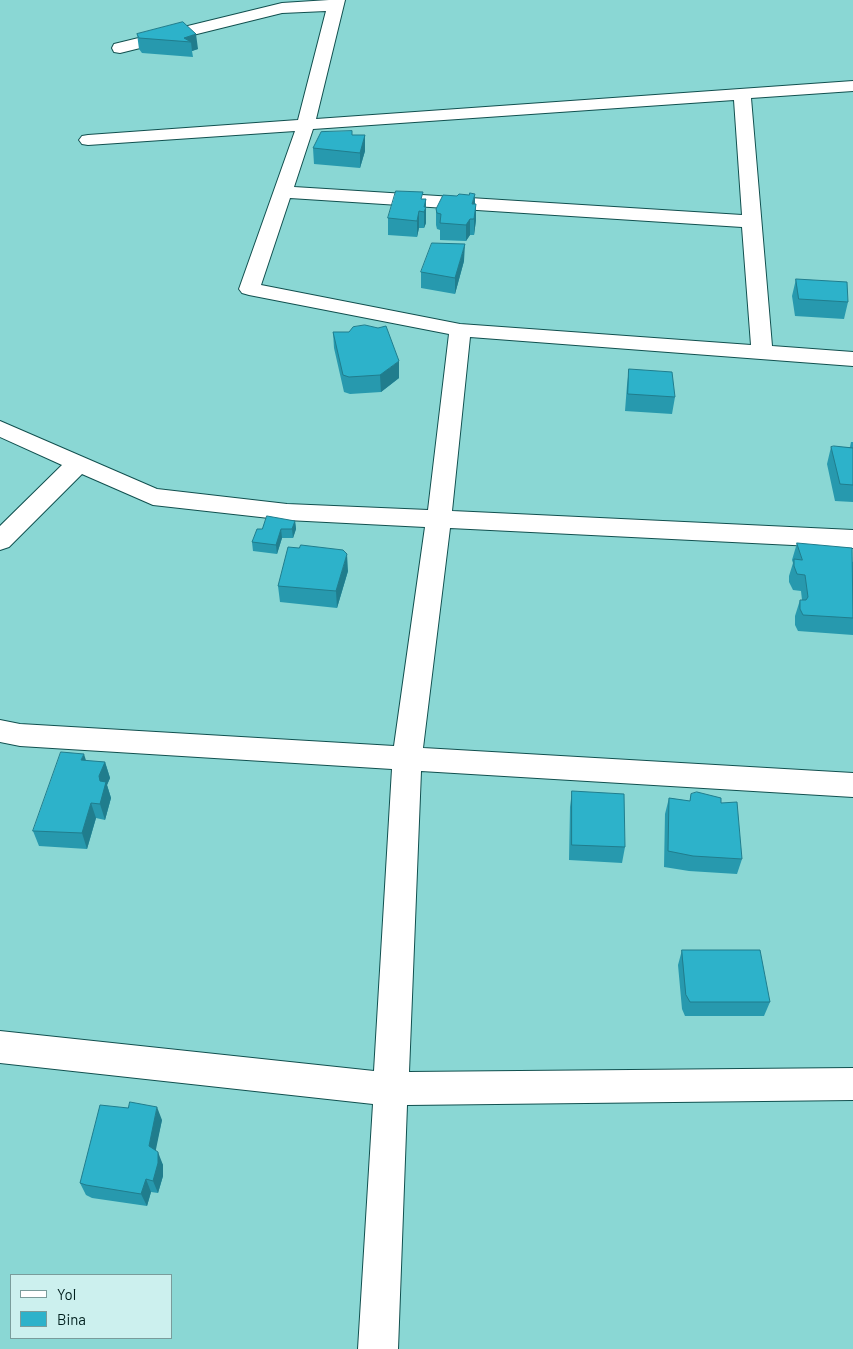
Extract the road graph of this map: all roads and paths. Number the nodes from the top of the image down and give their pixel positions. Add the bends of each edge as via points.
1 (336, 3) edge
2 (120, 48) dead end
3 (853, 86) edge
4 (742, 94) junction
5 (306, 124) junction
6 (88, 140) dead end
7 (283, 192) junction
8 (752, 222) junction
9 (460, 330) junction
10 (762, 352) junction
11 (853, 359) edge
12 (0, 428) edge
13 (78, 464) junction
14 (439, 518) junction
15 (853, 539) edge
16 (0, 541) edge
17 (0, 731) edge
18 (407, 757) junction
19 (853, 785) edge
20 (0, 1047) edge
21 (853, 1084) edge
22 (391, 1089) junction
23 (378, 1349) edge

1 - 2 street via 282,8
1 - 5 street
3 - 4 street
4 - 5 street
4 - 8 street
5 - 6 street
5 - 7 street
7 - 8 street
7 - 9 street via 249,290
8 - 10 street
9 - 10 street
9 - 14 street
10 - 11 street
12 - 13 street
13 - 14 street via 153,497 286,512
13 - 16 street
14 - 15 street
14 - 18 street
17 - 18 street via 20,735
18 - 19 street
18 - 22 street
20 - 22 street
21 - 22 street
22 - 23 street

